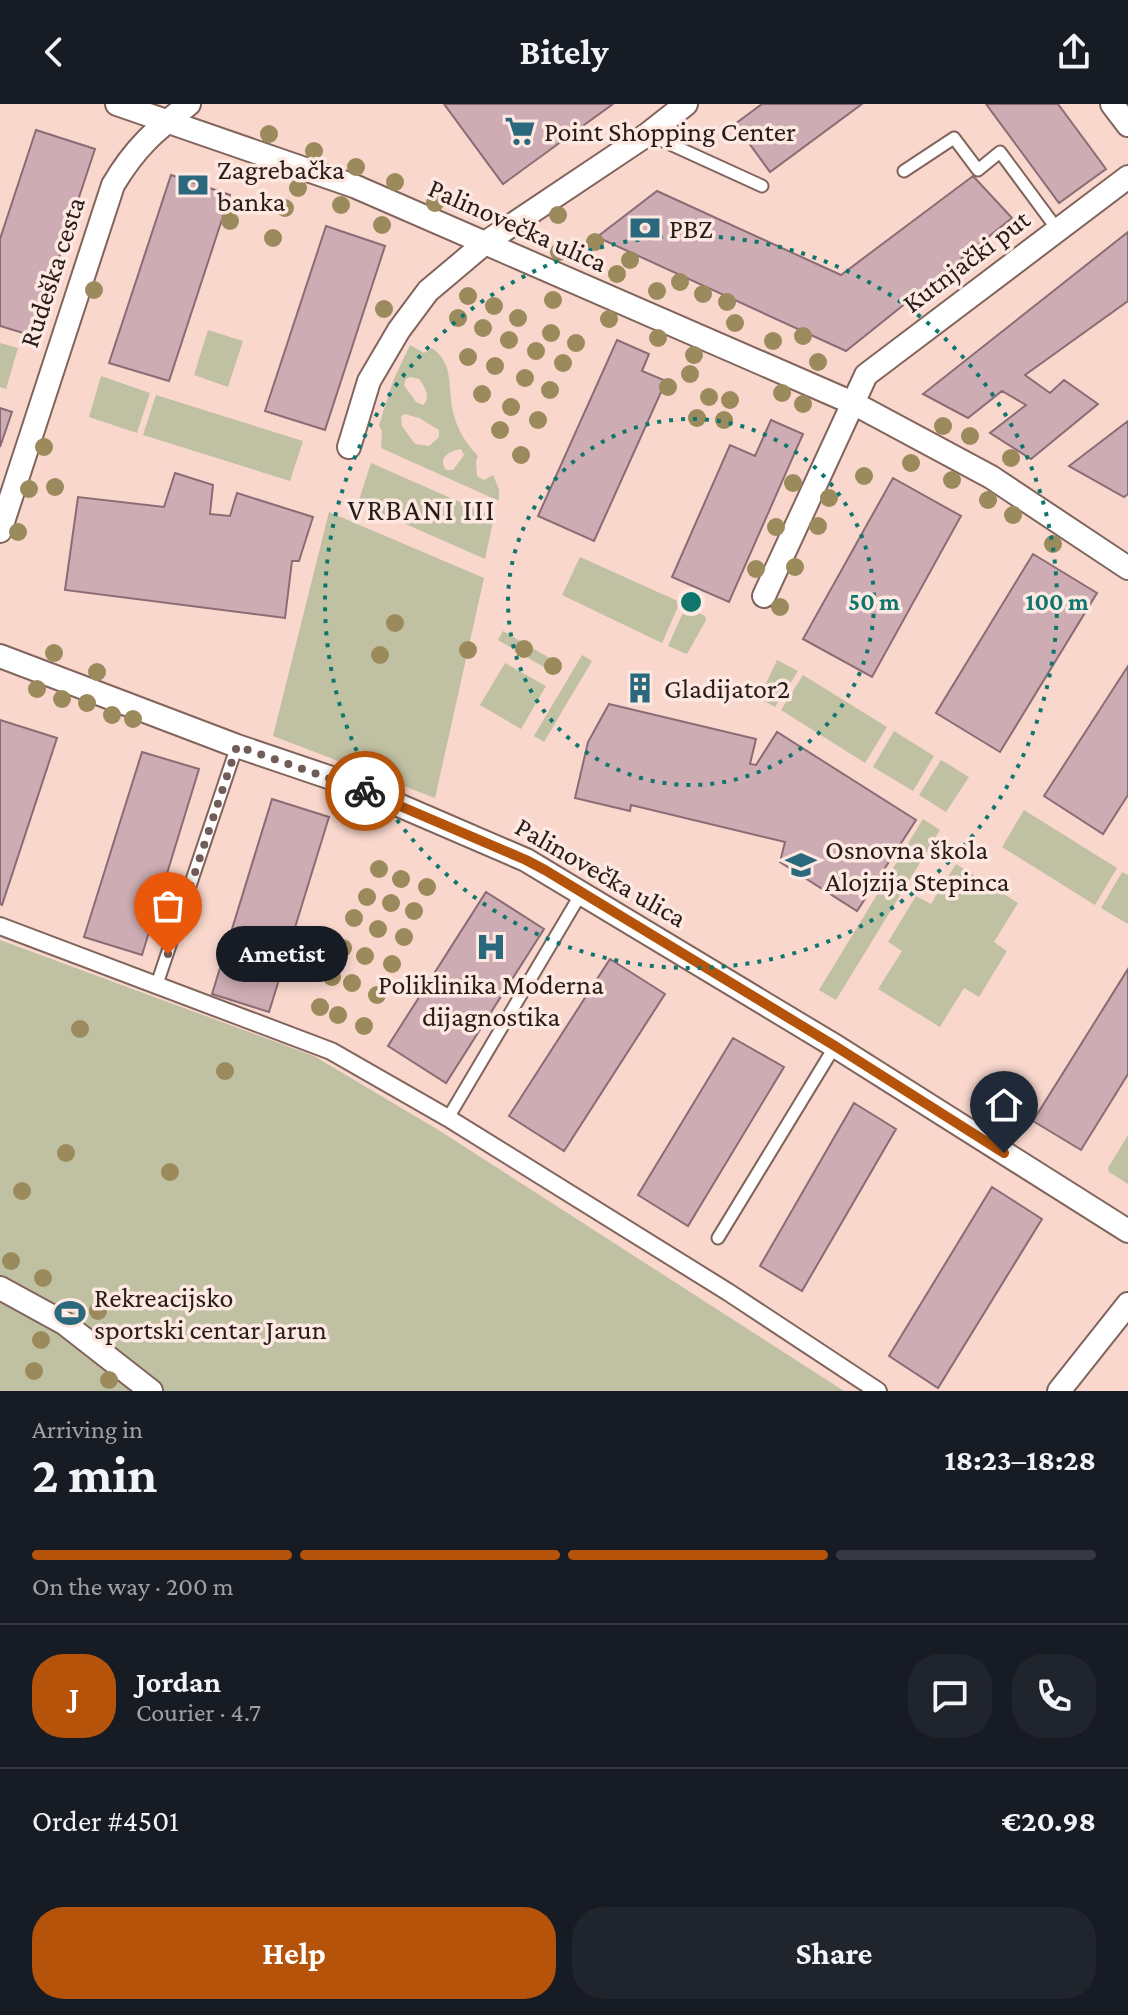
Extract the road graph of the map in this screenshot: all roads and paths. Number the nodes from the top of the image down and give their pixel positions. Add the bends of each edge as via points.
1 (117, 104) edge
2 (189, 104) edge
3 (686, 104) edge
4 (1112, 104) edge
5 (168, 121) junction
6 (1128, 125) edge
7 (648, 134) junction
8 (904, 171) dead end
9 (1128, 177) edge
10 (762, 186) dead end
11 (1057, 229) junction
12 (485, 243) junction
13 (855, 404) junction
14 (349, 447) dead end
15 (0, 531) edge
16 (1128, 568) edge
17 (764, 596) dead end
18 (0, 656) edge
19 (237, 746) junction
20 (583, 892) junction
21 (0, 926) edge
22 (157, 984) junction
23 (835, 1046) junction
24 (448, 1118) junction
25 (1128, 1231) edge
26 (718, 1238) dead end
27 (0, 1288) edge
28 (1128, 1304) edge
29 (151, 1391) edge
30 (878, 1391) edge
31 (1059, 1391) edge

1 - 5 street, Palinovečka ulica
2 - 5 street, Rudeška cesta
3 - 7 street
4 - 6 street
5 - 12 street, Palinovečka ulica via 354,186
5 - 15 street, Rudeška cesta via 129,157 113,185
7 - 10 lane
7 - 12 street
8 - 11 lane via 954,138 978,170 1000,152
9 - 11 street, Kutnjački put
11 - 13 street, Kutnjački put via 866,375
12 - 13 street, Palinovečka ulica
12 - 14 street via 428,291 406,320 369,381
13 - 16 street, Palinovečka ulica via 991,477
13 - 17 street, Kutnjački put
18 - 19 street, Palinovečka ulica
19 - 20 street, Palinovečka ulica via 421,814 526,860
19 - 22 lane
20 - 23 street, Palinovečka ulica
20 - 24 lane
21 - 22 street
22 - 24 street via 331,1051
23 - 25 street, Palinovečka ulica
23 - 26 lane
24 - 30 street via 787,1328
27 - 29 street via 64,1323
28 - 31 street

